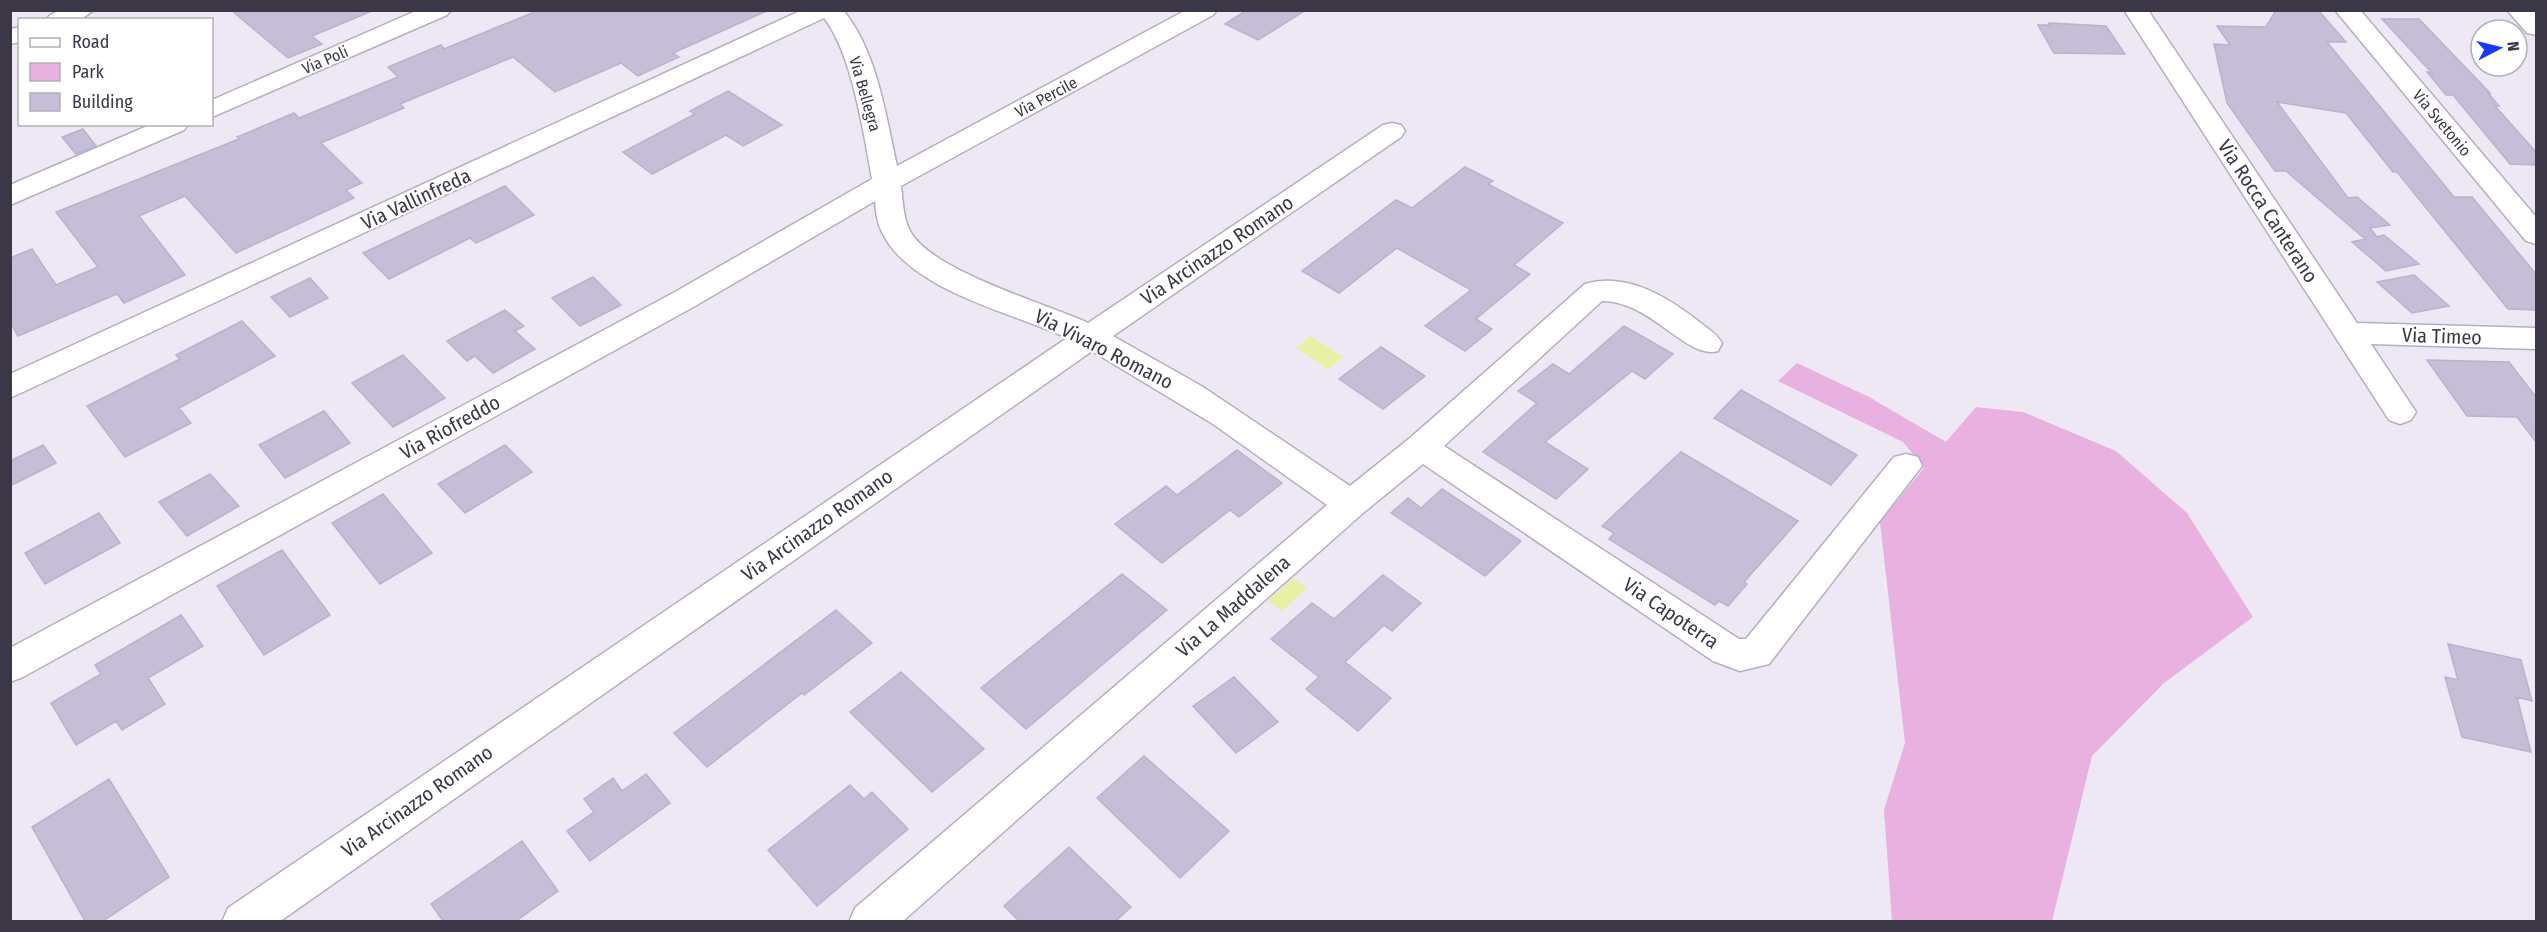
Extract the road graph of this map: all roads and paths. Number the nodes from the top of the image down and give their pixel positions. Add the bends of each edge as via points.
1 (82, 10) edge
2 (439, 10) edge
3 (822, 10) edge
4 (830, 10) edge
5 (1205, 10) edge
6 (2136, 10) edge
7 (2347, 10) edge
8 (2519, 10) edge
9 (63, 18) edge
10 (2536, 28) edge
11 (213, 109) edge
12 (170, 126) edge
13 (1392, 131) dead end
14 (886, 183) junction
15 (10, 196) edge
16 (2536, 235) edge
17 (2348, 333) junction
18 (1090, 337) junction
19 (2536, 339) edge
20 (1707, 343) dead end
21 (10, 387) edge
22 (2400, 412) dead end
23 (1422, 447) junction
24 (1906, 466) dead end
25 (1351, 504) junction
26 (10, 666) edge
27 (243, 921) edge
28 (870, 921) edge

1 - 9 street
2 - 11 street, Via Poli
3 - 21 street, Via Vallinfreda
4 - 14 street, Via Bellegra via 849,38
5 - 14 street, Via Percile
6 - 17 street, Via Rocca Canterano
7 - 16 street, Via Svetonio
8 - 10 street
12 - 15 street
13 - 18 street, Via Arcinazzo Romano
14 - 18 street, Via Vivaro Romano via 893,225 912,252 972,287
14 - 26 street, Via Riofreddo via 685,299
17 - 19 street, Via Timeo
17 - 22 street, Via Rocca Canterano
18 - 25 street, Via Vivaro Romano via 1221,412
18 - 27 street, Via Arcinazzo Romano
20 - 23 street, Via La Maddalena via 1634,293 1617,289 1595,291
23 - 24 street, Via Capoterra via 1726,650 1740,655 1756,653
23 - 25 street, Via La Maddalena
25 - 28 street, Via La Maddalena

